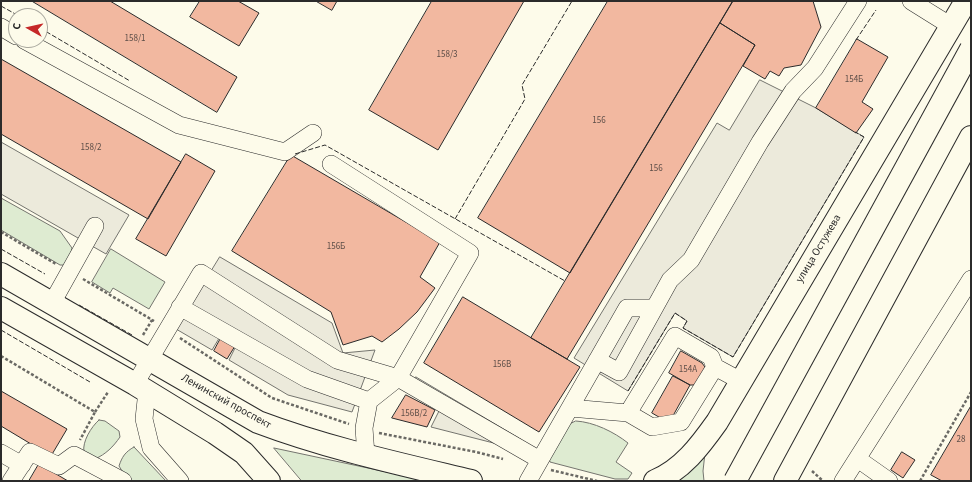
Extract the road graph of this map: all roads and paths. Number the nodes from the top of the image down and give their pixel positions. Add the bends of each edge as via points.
1 (858, 1) edge
2 (911, 1) edge
3 (966, 1) edge
4 (951, 26) junction
5 (39, 48) edge
6 (971, 49) edge
7 (313, 133) dead end
8 (971, 137) edge
9 (331, 164) dead end
10 (95, 226) dead end
11 (1, 274) edge
12 (971, 279) edge
13 (52, 303) junction
14 (180, 307) junction
15 (1, 308) edge
16 (654, 308) junction
17 (152, 320) dead end
18 (140, 339) dead end
19 (1, 356) edge
20 (150, 359) junction
21 (597, 360) junction
22 (715, 367) junction
23 (398, 378) junction
24 (741, 381) junction
25 (141, 387) junction
26 (108, 392) dead end
27 (971, 392) edge
28 (369, 401) junction
29 (570, 408) junction
30 (95, 412) junction
31 (628, 414) junction
32 (1, 453) edge
33 (74, 455) junction
34 (366, 455) junction
35 (540, 460) junction
36 (862, 462) dead end
37 (22, 465) junction
38 (810, 469) dead end
39 (11, 481) edge
40 (123, 481) edge
41 (180, 481) edge
42 (269, 481) edge
43 (471, 481) edge
44 (528, 481) edge
45 (655, 481) edge
46 (735, 481) edge
47 (785, 481) edge
48 (824, 481) edge
49 (843, 481) edge
50 (889, 481) edge
51 (920, 481) edge

1 - 16 street via 815,68 794,91 760,142 691,260 670,280
2 - 4 street
3 - 4 main road, улица Остужева
4 - 24 main road, улица Остужева
5 - 7 street via 179,125 285,152
6 - 46 main road, bridge
8 - 47 main road
9 - 23 street via 470,253
10 - 13 street
11 - 13 main road, Ленинский проспект
12 - 49 street
13 - 20 main road, Ленинский проспект
14 - 20 street
14 - 23 street via 201,273 337,360
14 - 28 street via 307,379
15 - 25 main road
16 - 21 street via 627,308
16 - 21 street via 619,372
17 - 18 path
19 - 30 path
20 - 25 street
20 - 34 main road, Ленинский проспект via 258,422
21 - 29 street
22 - 24 street
22 - 31 street via 681,422 652,427
22 - 31 street via 711,357 675,336
23 - 28 street
23 - 35 street
24 - 45 main road, улица Остужева via 693,454 671,473
25 - 41 street via 144,420 151,448
25 - 42 main road via 244,453
26 - 30 path
27 - 51 path
28 - 34 street via 364,428
29 - 31 street
29 - 35 street
30 - 33 path
32 - 37 street
33 - 37 street via 59,466 30,452
33 - 40 street
34 - 43 main road, Ленинский проспект
35 - 44 street
36 - 50 street
37 - 39 street
38 - 48 path

